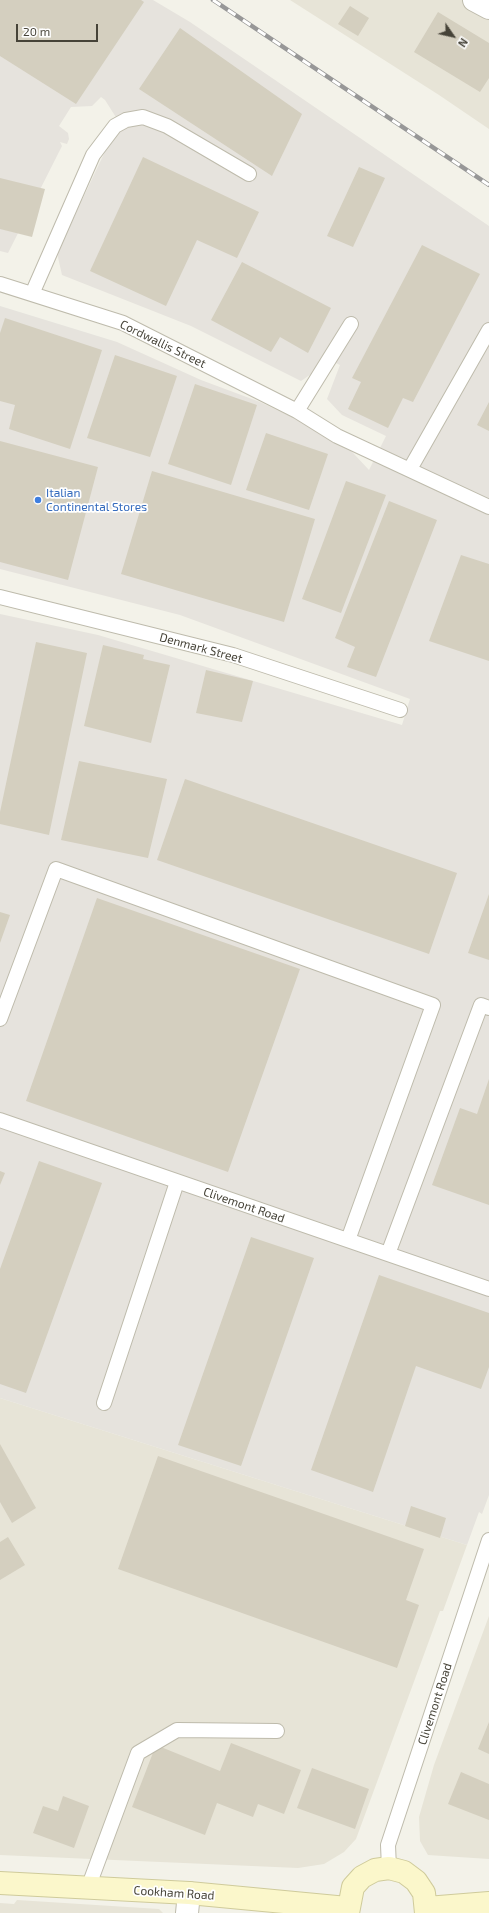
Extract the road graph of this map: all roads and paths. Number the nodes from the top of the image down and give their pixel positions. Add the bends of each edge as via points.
1 (474, 0) edge
2 (489, 8) edge
3 (249, 174) dead end
4 (0, 284) edge
5 (32, 294) junction
6 (351, 324) dead end
7 (489, 330) edge
8 (297, 411) junction
9 (410, 469) junction
10 (489, 507) edge
11 (0, 597) edge
12 (400, 710) dead end
13 (489, 1008) edge
14 (0, 1019) edge
15 (0, 1120) edge
16 (178, 1182) junction
17 (348, 1240) junction
18 (388, 1254) junction
19 (489, 1289) edge
20 (104, 1403) dead end
21 (489, 1540) edge
22 (277, 1731) dead end
23 (389, 1868) junction
24 (0, 1883) edge
25 (88, 1888) junction
26 (188, 1903) edge
27 (489, 1903) edge
28 (426, 1910) edge
29 (347, 1911) edge

1 - 2 street
3 - 5 lane via 161,124 143,117 126,120 115,126 93,155
4 - 5 lane, Cordwallis Street
5 - 8 lane, Cordwallis Street via 124,323
6 - 8 lane
7 - 9 lane
8 - 9 lane, Cordwallis Street via 337,436
9 - 10 lane, Cordwallis Street
11 - 12 lane, Denmark Street via 233,655
13 - 18 lane via 481,1005
14 - 17 lane via 56,869 433,1005
15 - 16 lane, Clivemont Road
16 - 17 lane, Clivemont Road
16 - 20 lane
17 - 18 lane, Clivemont Road
18 - 19 lane, Clivemont Road
21 - 23 lane, Clivemont Road via 388,1845
22 - 25 lane via 177,1730 138,1753
23 - 28 main road via 404,1872 416,1881 424,1893
23 - 29 main road, Cookham Road via 375,1870 362,1877 353,1887
24 - 25 main road, Cookham Road
25 - 26 main road, Cookham Road
26 - 29 main road, Cookham Road
27 - 28 main road

